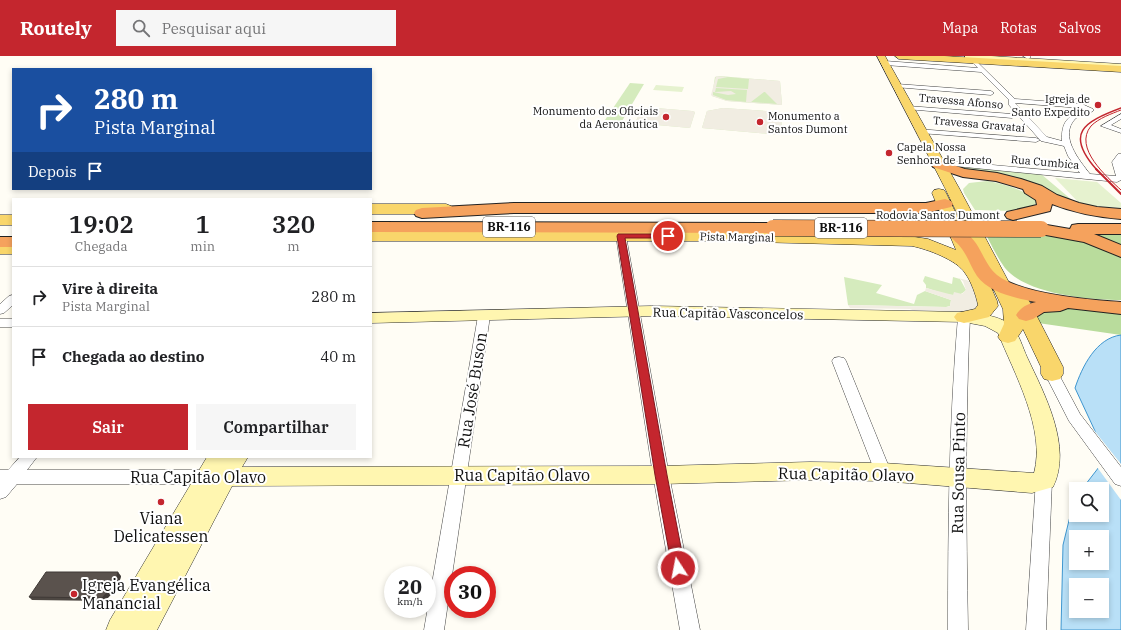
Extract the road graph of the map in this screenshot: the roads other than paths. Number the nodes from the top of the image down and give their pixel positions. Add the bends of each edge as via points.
1 (873, 56) edge
2 (900, 56) edge
3 (930, 56) edge
4 (971, 59) edge
5 (881, 63) edge
6 (1121, 68) edge
7 (981, 70) junction
8 (892, 82) junction
9 (991, 93) dead end
10 (1012, 101) junction
11 (905, 110) junction
12 (1012, 116) dead end
13 (1121, 116) edge
14 (920, 131) junction
15 (1121, 131) edge
16 (1036, 140) dead end
17 (1066, 144) junction
18 (1121, 156) edge
19 (938, 163) junction
20 (1087, 176) junction
21 (952, 188) junction
22 (1043, 195) junction
23 (945, 204) junction
24 (481, 209) junction
25 (372, 210) edge
26 (422, 213) junction
27 (372, 214) edge
28 (1014, 215) junction
29 (1121, 215) edge
30 (0, 220) edge
31 (12, 220) edge
32 (770, 222) junction
33 (372, 227) edge
34 (647, 227) junction
35 (0, 228) edge
36 (12, 228) edge
37 (1040, 228) junction
38 (1121, 229) edge
39 (958, 235) junction
40 (372, 236) edge
41 (565, 236) junction
42 (621, 236) junction
43 (0, 242) edge
44 (12, 242) edge
45 (1121, 245) edge
46 (0, 249) edge
47 (12, 249) edge
48 (986, 255) junction
49 (963, 257) joint
50 (977, 276) junction
51 (1007, 288) junction
52 (12, 300) edge
53 (1121, 304) edge
54 (1080, 305) junction
55 (1121, 308) edge
56 (0, 310) edge
57 (633, 312) junction
58 (484, 316) junction
59 (964, 317) junction
60 (372, 318) edge
61 (0, 323) edge
62 (12, 323) edge
63 (1017, 324) junction
64 (839, 361) dead end
65 (1052, 374) joint
66 (28, 458) edge
67 (222, 467) edge
68 (883, 472) junction
69 (458, 475) junction
70 (661, 475) junction
71 (7, 477) edge
72 (957, 477) junction
73 (1044, 480) junction
74 (1121, 480) edge
75 (0, 492) edge
76 (121, 630) edge
77 (141, 630) edge
78 (434, 630) edge
79 (690, 630) edge
80 (958, 630) edge
81 (1036, 630) edge

1 - 5 main road
2 - 4 main road
3 - 4 main road
4 - 6 main road
4 - 6 main road via 1017,64
4 - 7 street
5 - 7 street
5 - 8 main road
7 - 10 street
8 - 9 street
8 - 11 main road
8 - 11 main road
10 - 17 street via 1011,104 1044,139
10 - 17 street via 1082,106 1090,109 1091,111 1072,119 1066,129
11 - 12 street, Travessa Afonso
11 - 14 main road
11 - 23 main road
13 - 15 street via 1105,125
14 - 16 street, Travessa Gravataí
14 - 19 main road
17 - 20 street via 1073,159
18 - 20 street, Rua Cumbica via 1116,162 1120,178
19 - 20 street, Rua Cumbica
19 - 21 main road
19 - 22 highway via 963,173 1016,182 1037,189
21 - 22 highway via 967,180 985,179 1015,184
21 - 48 main road
22 - 28 highway via 1044,208
22 - 29 highway via 1074,207
23 - 24 highway via 918,208
23 - 39 main road
24 - 25 main road, BR-116
24 - 26 highway
26 - 27 highway, Rodovia Santos Dumont / BR-116
26 - 32 highway, Rodovia Santos Dumont / BR-116
28 - 29 highway, Rodovia Santos Dumont / BR-116
28 - 32 highway, Rodovia Santos Dumont / BR-116
30 - 31 main road
32 - 34 highway, Rodovia Santos Dumont / BR-116
32 - 37 highway, Rodovia Santos Dumont / BR-116, bridge
33 - 34 highway, Rodovia Santos Dumont / BR-116
34 - 41 highway
35 - 36 highway
37 - 38 highway, Rodovia Santos Dumont / BR-116
37 - 45 highway
39 - 50 main road
39 - 51 highway via 968,243 988,278
40 - 41 main road, Pista Marginal / BR-116
41 - 42 main road, Pista Marginal / BR-116
42 - 50 main road, Pista Marginal / BR-116 via 913,241 947,251 961,260
42 - 57 street
43 - 44 highway
46 - 47 main road
48 - 51 main road
48 - 53 highway via 1011,277 1036,289 1064,296
49 - 49 street via 947,248 920,240 833,236 813,211 942,211
50 - 59 main road via 988,306 982,313
50 - 63 main road, Pista Marginal
51 - 54 highway
51 - 63 main road
52 - 56 street
54 - 55 highway
54 - 63 highway via 1046,305 1034,308
57 - 58 street, Rua Capitão Vasconcelos
57 - 59 street, Rua Capitão Vasconcelos
57 - 70 street
58 - 60 street, Rua Capitão Vasconcelos
58 - 69 street, Rua José Buson
59 - 63 street, Rua Capitão Vasconcelos via 985,320 1006,331
59 - 72 street, Rua Sousa Pinto
61 - 62 street
63 - 65 main road via 1042,365
63 - 73 street via 1044,427 1048,470
64 - 68 street
65 - 74 street via 1074,417
66 - 71 street
67 - 69 street, Rua Capitão Olavo
67 - 71 street, Rua Capitão Olavo
67 - 76 street
67 - 77 street
68 - 70 street, Rua Capitão Olavo
68 - 72 street, Rua Capitão Olavo
69 - 70 street, Rua Capitão Olavo
69 - 78 street, Rua José Buson
70 - 79 street
71 - 75 street
72 - 73 street, Rua Capitão Olavo via 1032,483
72 - 80 street, Rua Sousa Pinto
73 - 81 street

